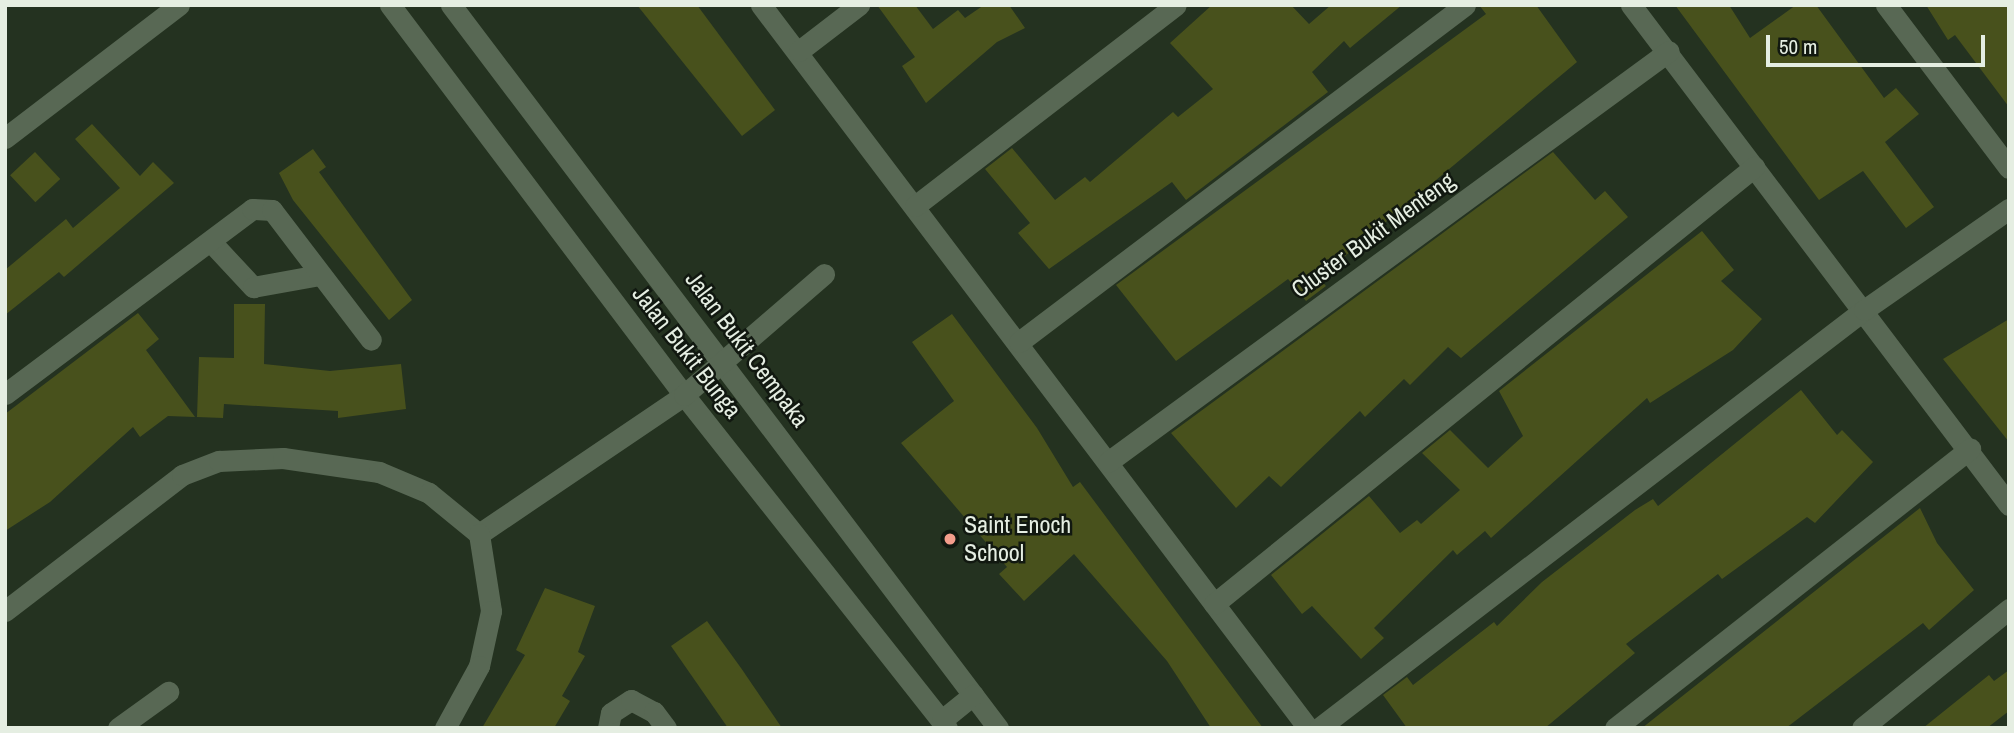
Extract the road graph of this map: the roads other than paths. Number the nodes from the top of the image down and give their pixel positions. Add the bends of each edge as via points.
1 (178, 5) edge
2 (390, 5) edge
3 (451, 5) edge
4 (761, 5) edge
5 (859, 5) edge
6 (1176, 5) edge
7 (1465, 5) edge
8 (1630, 5) edge
9 (1886, 5) edge
10 (799, 51) junction
11 (1669, 51) junction
12 (5, 138) edge
13 (1754, 167) junction
14 (2009, 168) edge
15 (915, 206) junction
16 (2009, 209) edge
17 (211, 242) junction
18 (824, 274) dead end
19 (320, 275) junction
20 (1864, 310) junction
21 (371, 340) dead end
22 (1018, 342) junction
23 (724, 361) junction
24 (5, 394) edge
25 (684, 395) junction
26 (1970, 449) junction
27 (1108, 462) junction
28 (2009, 505) edge
29 (479, 534) junction
30 (1214, 604) junction
31 (2009, 609) edge
32 (5, 611) edge
33 (169, 692) dead end
34 (973, 695) junction
35 (945, 724) edge
36 (118, 728) edge
37 (445, 728) edge
38 (608, 728) edge
39 (666, 728) edge
40 (998, 728) edge
41 (1308, 728) edge
42 (1319, 728) edge
43 (1615, 728) edge
44 (1862, 728) edge

1 - 12 street
2 - 25 street, Jalan Bukit Bunga
3 - 23 street, Jalan Bukit Cempaka
4 - 10 street
5 - 10 street
6 - 15 street
7 - 22 street
8 - 11 street
9 - 14 street
10 - 15 street
11 - 13 street
11 - 27 street, Cluster Bukit Menteng
13 - 20 street
13 - 30 street
15 - 22 street
16 - 20 street
17 - 19 street via 253,287
17 - 19 street via 247,211 272,210
17 - 24 street
18 - 23 street
19 - 21 street
20 - 26 street
20 - 42 street
22 - 27 street
23 - 25 street
23 - 34 street, Jalan Bukit Cempaka
25 - 29 street
25 - 35 street, Jalan Bukit Bunga
26 - 28 street
26 - 43 street
27 - 30 street
29 - 32 street via 429,493 379,471 283,458 219,461 182,475
29 - 37 street via 491,611 479,666
30 - 41 street
31 - 44 street
33 - 36 street
34 - 35 street
34 - 40 street, Jalan Bukit Cempaka
38 - 39 street via 611,713 631,700 654,712

